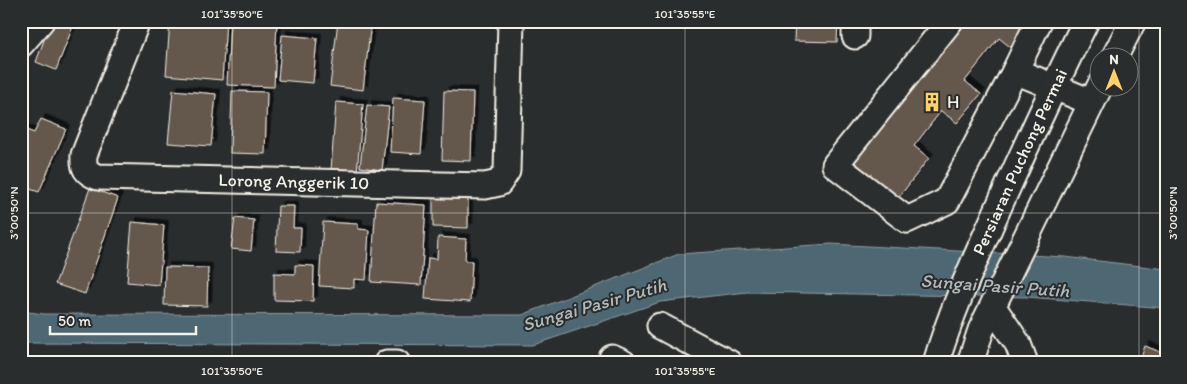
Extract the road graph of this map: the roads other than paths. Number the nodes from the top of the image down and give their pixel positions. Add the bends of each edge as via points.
1 (40, 21) edge
2 (137, 21) edge
3 (511, 21) edge
4 (950, 21) edge
5 (1039, 21) edge
6 (1086, 21) edge
7 (1133, 21) edge
8 (21, 44) edge
9 (1119, 48) edge
10 (1016, 71) junction
11 (1053, 88) junction
12 (1090, 93) edge
13 (1093, 98) edge
14 (994, 303) junction
15 (660, 326) dead end
16 (387, 363) edge
17 (396, 363) edge
18 (729, 363) edge
19 (936, 363) edge
20 (970, 363) edge
21 (1025, 363) edge

1 - 8 street
2 - 3 street, Lorong Anggerik 10 via 84,155 84,167 89,174 98,177 485,186 499,183 507,172
4 - 10 street via 835,165 907,220 947,201
5 - 10 street
6 - 11 street, Persiaran Puchong Permai
7 - 9 street
10 - 11 street
11 - 12 street
11 - 19 street, Persiaran Puchong Permai via 956,303
13 - 14 street, Persiaran Puchong Permai
14 - 20 street, Persiaran Puchong Permai
14 - 21 street via 1018,344
15 - 18 street
16 - 17 street

